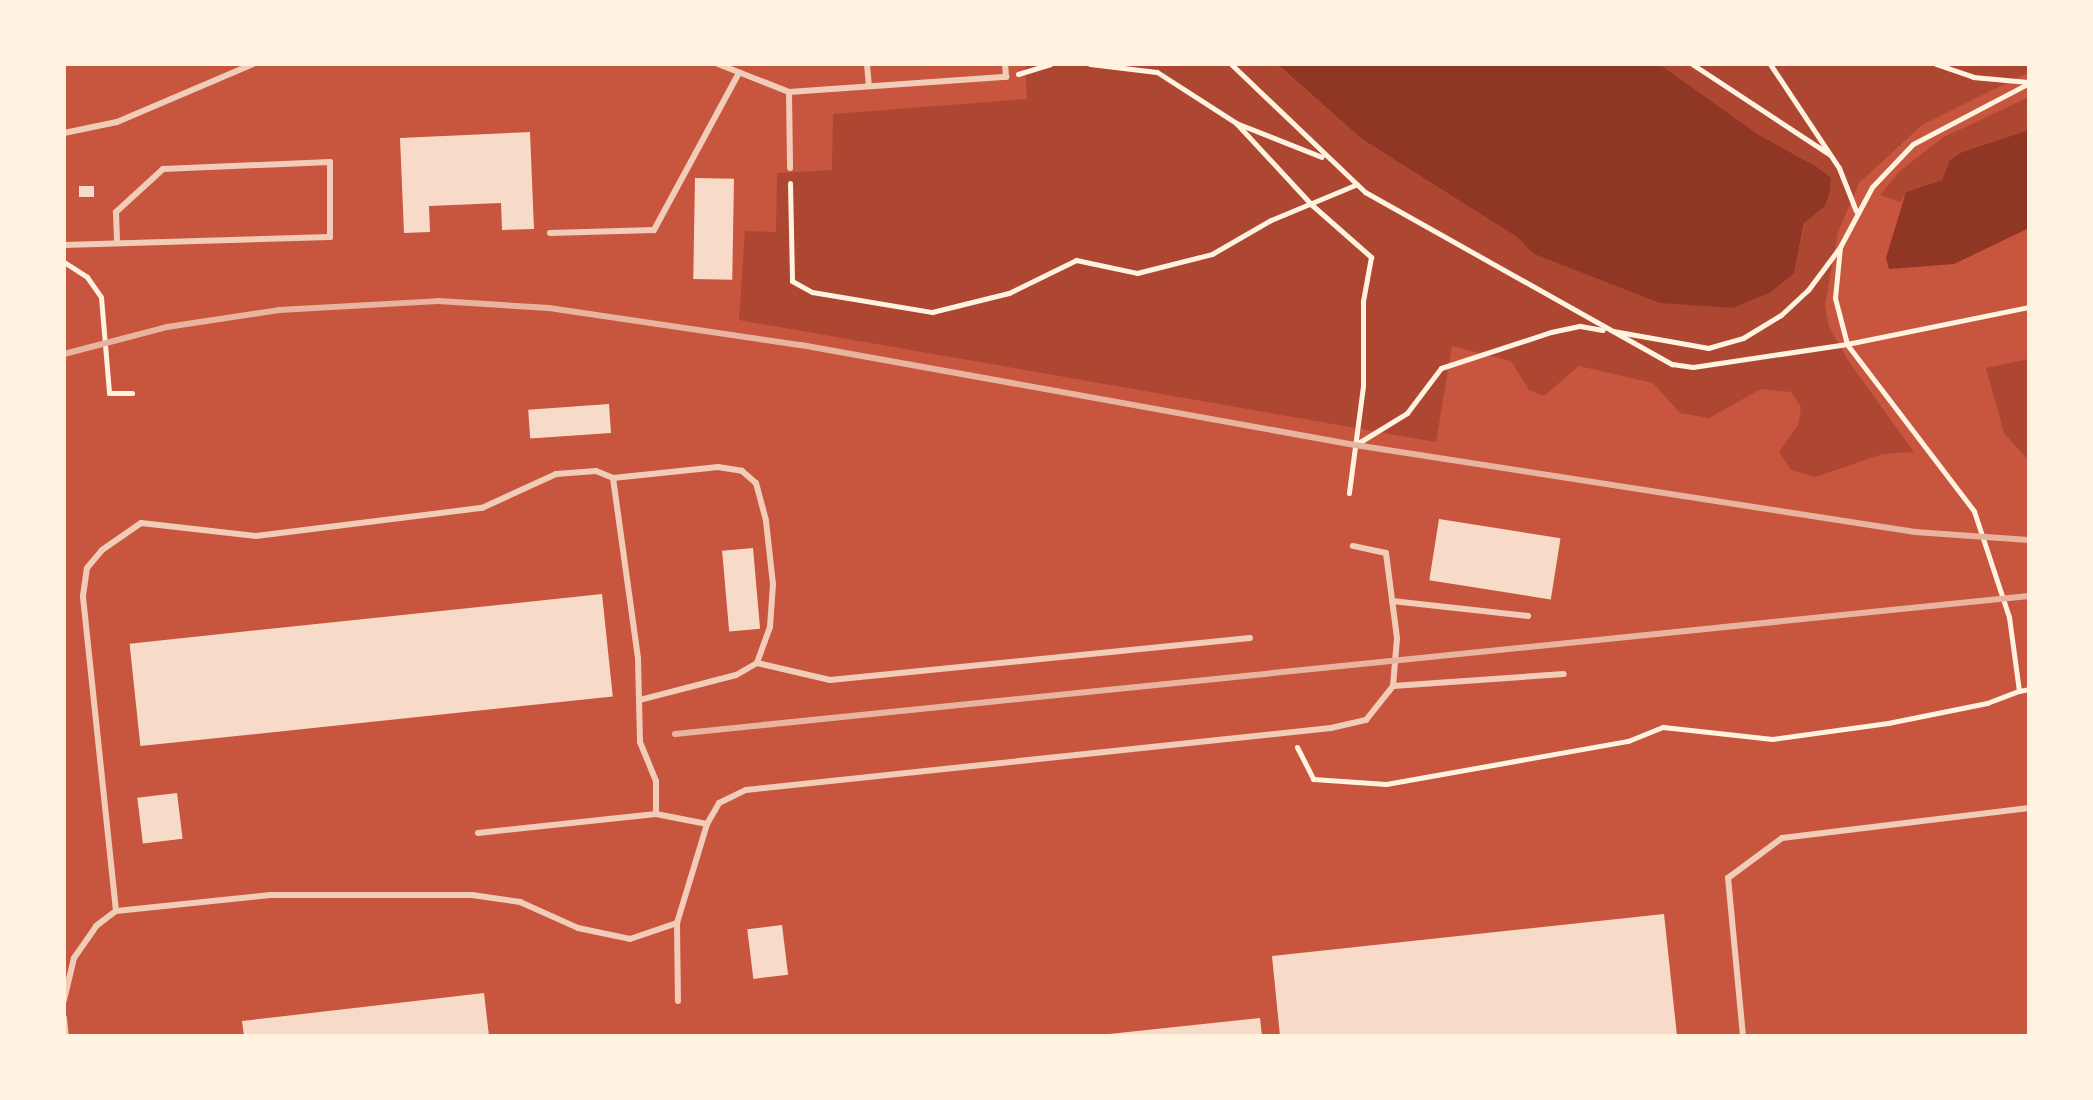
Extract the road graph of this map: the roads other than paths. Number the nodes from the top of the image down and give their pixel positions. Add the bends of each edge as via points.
1 (253, 64) edge
2 (718, 64) edge
3 (867, 64) edge
4 (1005, 64) edge
5 (739, 73) junction
6 (869, 86) junction
7 (789, 92) junction
8 (64, 133) edge
9 (790, 168) road end
10 (550, 233) dead end
11 (117, 241) junction
12 (64, 245) edge
13 (613, 478) junction
14 (1353, 546) dead end
15 (1392, 601) junction
16 (1528, 616) dead end
17 (1250, 638) dead end
18 (757, 663) junction
19 (1564, 674) dead end
20 (1393, 686) junction
21 (639, 700) junction
22 (2029, 808) edge
23 (656, 814) junction
24 (707, 824) junction
25 (478, 833) dead end
26 (116, 911) junction
27 (677, 923) junction
28 (64, 1000) edge
29 (678, 1001) dead end
30 (64, 1018) edge
31 (66, 1036) edge
32 (1743, 1036) edge

1 - 8 lane via 117,122
2 - 5 lane
3 - 6 lane
4 - 6 lane via 1006,77
5 - 7 lane
5 - 10 lane via 654,230
6 - 7 lane
7 - 9 lane
11 - 11 lane via 330,237 330,162 163,169 116,212
11 - 12 lane
13 - 18 lane via 718,467 742,471 756,483 773,584 770,627
13 - 21 lane
13 - 26 lane via 596,471 556,474 482,508 256,536 141,523 102,550 87,568 83,596
14 - 15 lane via 1386,553
15 - 16 lane
15 - 20 lane
17 - 18 lane via 830,680
18 - 21 lane via 736,675
19 - 20 lane
20 - 24 lane via 1366,720 746,790 719,803
21 - 23 lane via 640,742 656,781
22 - 32 lane via 1782,838 1728,878
23 - 24 lane
23 - 25 lane
24 - 27 lane
26 - 27 lane via 270,895 414,894 520,902 578,928 630,939
26 - 28 lane via 96,926 74,958
27 - 29 lane
30 - 31 lane

